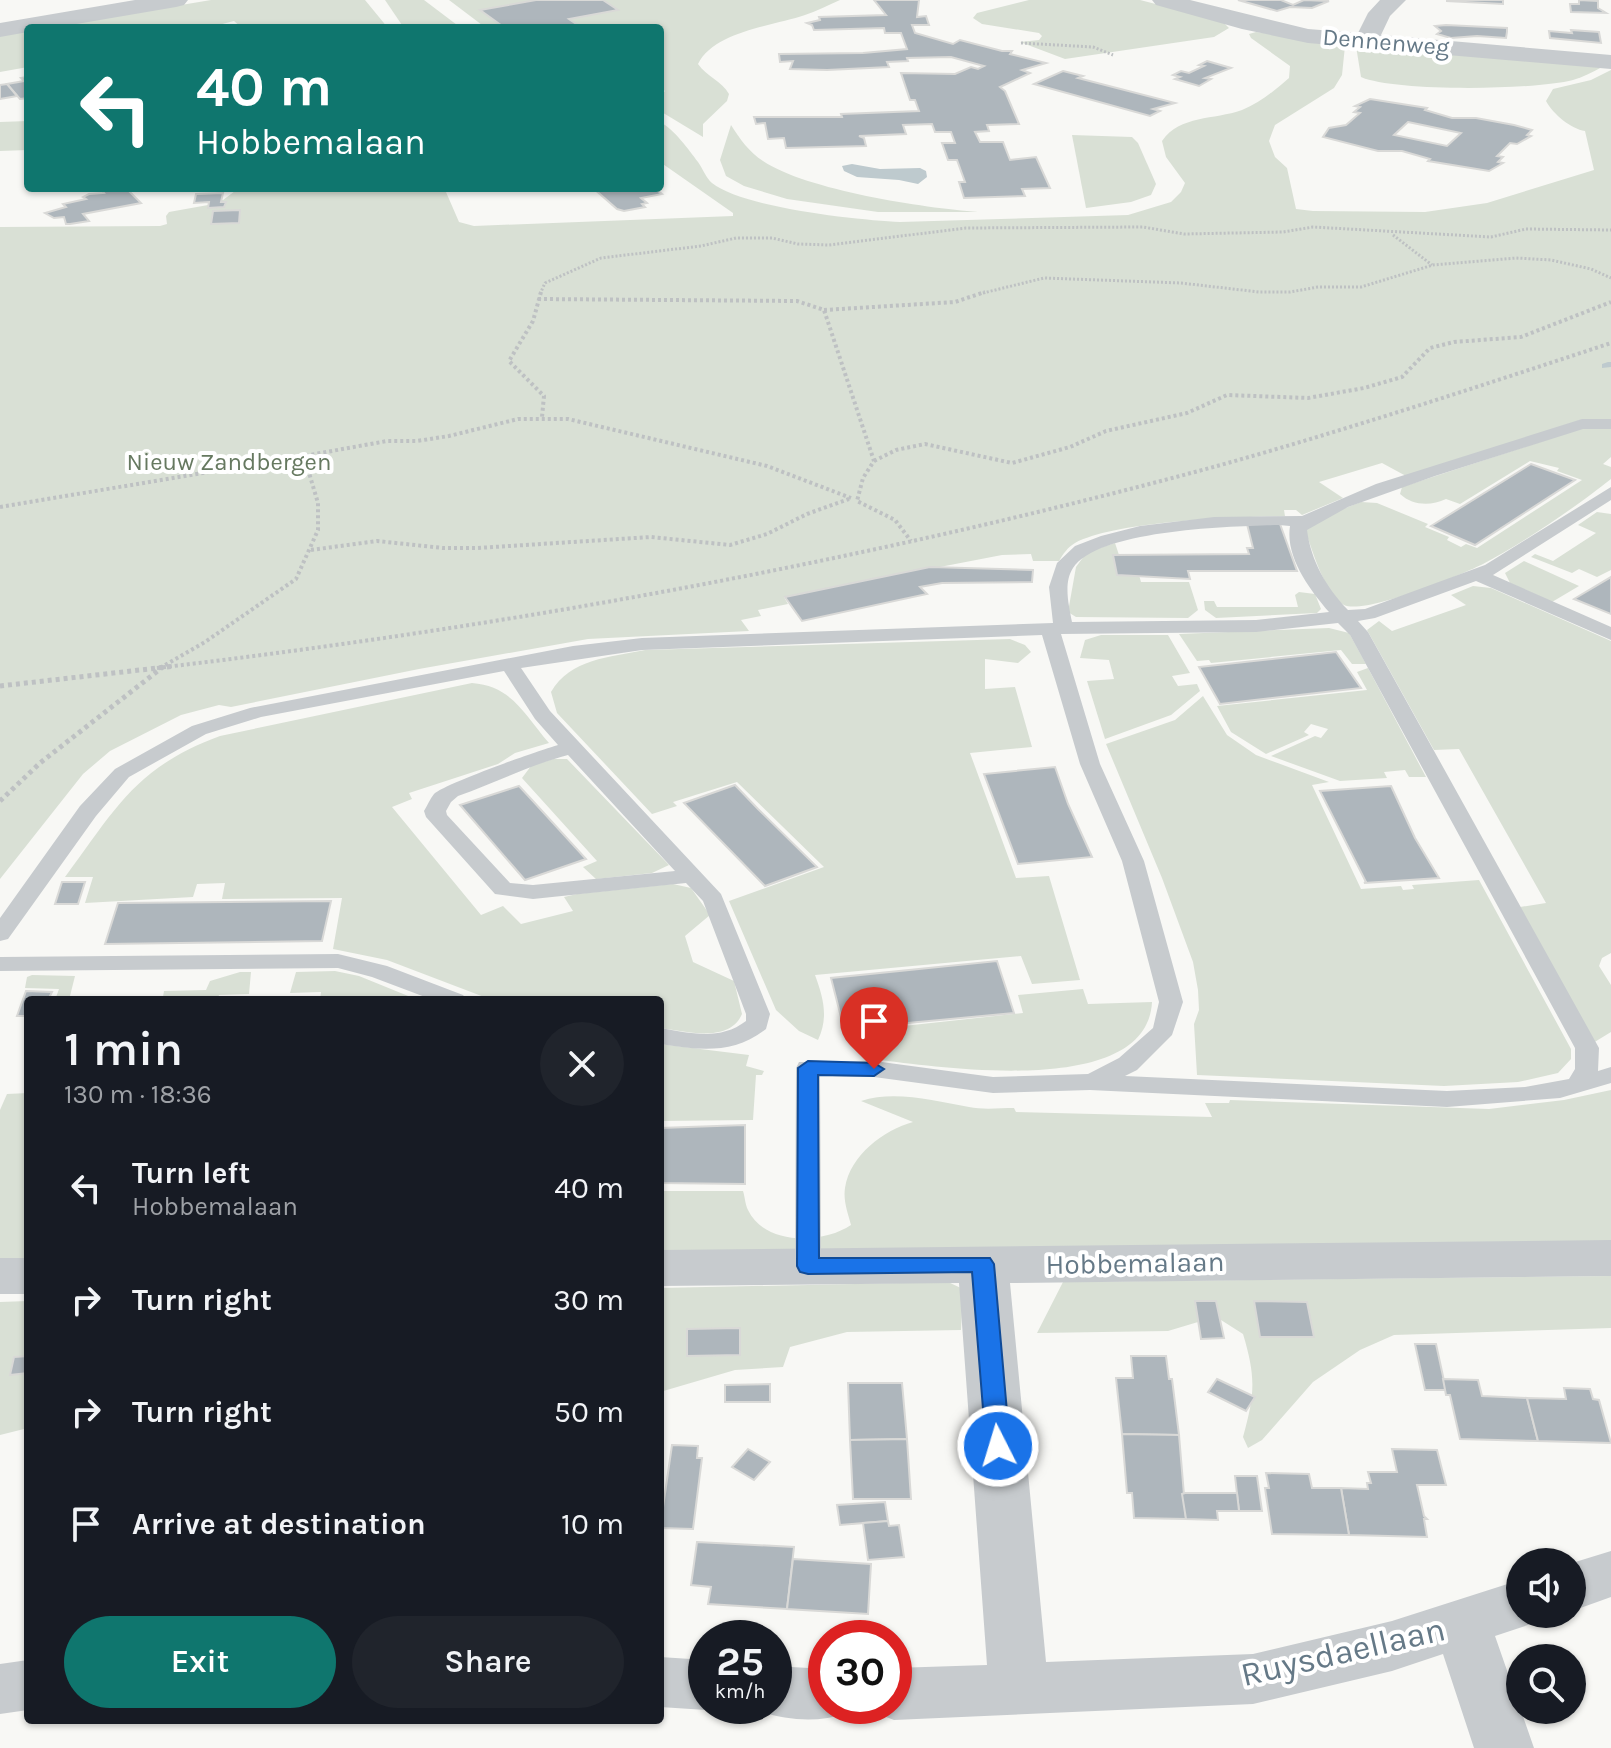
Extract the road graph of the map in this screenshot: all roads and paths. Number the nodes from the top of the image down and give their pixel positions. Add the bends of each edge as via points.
1 (176, 0) edge
2 (1164, 0) edge
3 (1394, 0) edge
4 (35, 24) edge
5 (24, 26) edge
6 (0, 30) edge
7 (1366, 41) junction
8 (1021, 43) dead end
9 (1113, 55) dead end
10 (1611, 62) edge
11 (1611, 230) edge
12 (1391, 233) junction
13 (1433, 265) junction
14 (1611, 278) edge
15 (538, 299) junction
16 (1611, 302) edge
17 (824, 310) junction
18 (1611, 343) edge
19 (542, 417) junction
20 (1611, 424) edge
21 (304, 456) junction
22 (874, 461) junction
23 (1611, 492) edge
24 (851, 498) junction
25 (857, 501) junction
26 (0, 507) edge
27 (1301, 521) junction
28 (911, 541) junction
29 (311, 550) junction
30 (1478, 575) junction
31 (1344, 618) junction
32 (1057, 628) junction
33 (1611, 634) edge
34 (509, 664) junction
35 (156, 670) junction
36 (0, 686) edge
37 (573, 747) junction
38 (0, 801) edge
39 (693, 876) junction
40 (0, 934) edge
41 (0, 964) edge
42 (444, 996) edge
43 (664, 1037) edge
44 (1611, 1075) edge
45 (1090, 1082) junction
46 (1580, 1082) junction
47 (1611, 1258) edge
48 (983, 1264) junction
49 (808, 1266) junction
50 (664, 1268) edge
51 (0, 1276) edge
52 (24, 1276) edge
53 (1611, 1574) edge
54 (1586, 1582) edge
55 (1506, 1609) edge
56 (1462, 1624) junction
57 (664, 1682) edge
58 (688, 1684) edge
59 (24, 1686) edge
60 (0, 1689) edge
61 (1019, 1690) junction
62 (912, 1693) edge
63 (1504, 1748) edge

1 - 4 street
2 - 7 street, Dennenweg via 1308,36
3 - 7 street via 1380,13
5 - 6 street
7 - 10 street, Dennenweg
8 - 9 path via 1040,48 1091,45
11 - 12 path via 1526,229 1491,237
12 - 13 path
12 - 15 path via 1313,227 1184,234 1092,227 966,228 829,245 736,238 601,258 545,283
13 - 14 path via 1551,260
13 - 17 path via 1361,287 1259,292 1044,278 955,302
15 - 17 path via 797,301
15 - 19 path via 533,321 509,361 544,396
16 - 22 path via 1521,337 1430,348 1402,377 1364,388 1308,398 1227,395 1187,413 1106,431 1012,463 925,444
17 - 22 path
18 - 28 path via 1285,449
19 - 21 path
19 - 24 path via 594,424 767,466
20 - 27 lane via 1582,424 1358,497
21 - 26 path
21 - 29 path via 318,503
22 - 25 path
23 - 30 lane
24 - 25 path
24 - 29 path via 730,545 651,537 443,548 377,541
25 - 28 path via 895,520
27 - 31 lane via 1297,533 1309,571
27 - 32 lane via 1232,520 1115,536 1078,549 1060,574
28 - 35 path via 558,610
29 - 35 path via 296,579
30 - 31 lane via 1393,608
30 - 33 lane
31 - 32 lane via 1256,626
31 - 46 lane via 1358,632 1587,1048 1587,1069
32 - 34 lane via 642,644
32 - 45 lane via 1090,764 1133,861 1171,1002 1164,1030 1155,1041 1128,1064
34 - 37 lane via 542,715
34 - 40 lane via 257,712 199,730 157,752 122,773 88,811
35 - 36 path
35 - 38 path
37 - 39 lane
37 - 39 lane via 451,792 435,811 503,889 533,892
39 - 43 lane via 713,899 758,1024 743,1038 728,1041
41 - 42 lane via 338,961
44 - 46 lane
45 - 46 lane via 1447,1099 1525,1095
45 - 49 lane via 993,1085 874,1069 808,1068
47 - 48 street, Hobbemalaan
48 - 49 street, Hobbemalaan
48 - 61 street
49 - 50 street, Hobbemalaan
51 - 52 street
53 - 54 street
55 - 56 street, Ruysdaellaan
56 - 61 street, Ruysdaellaan via 1253,1679
56 - 63 street
57 - 58 street
59 - 60 street
61 - 62 street, Ruysdaellaan

